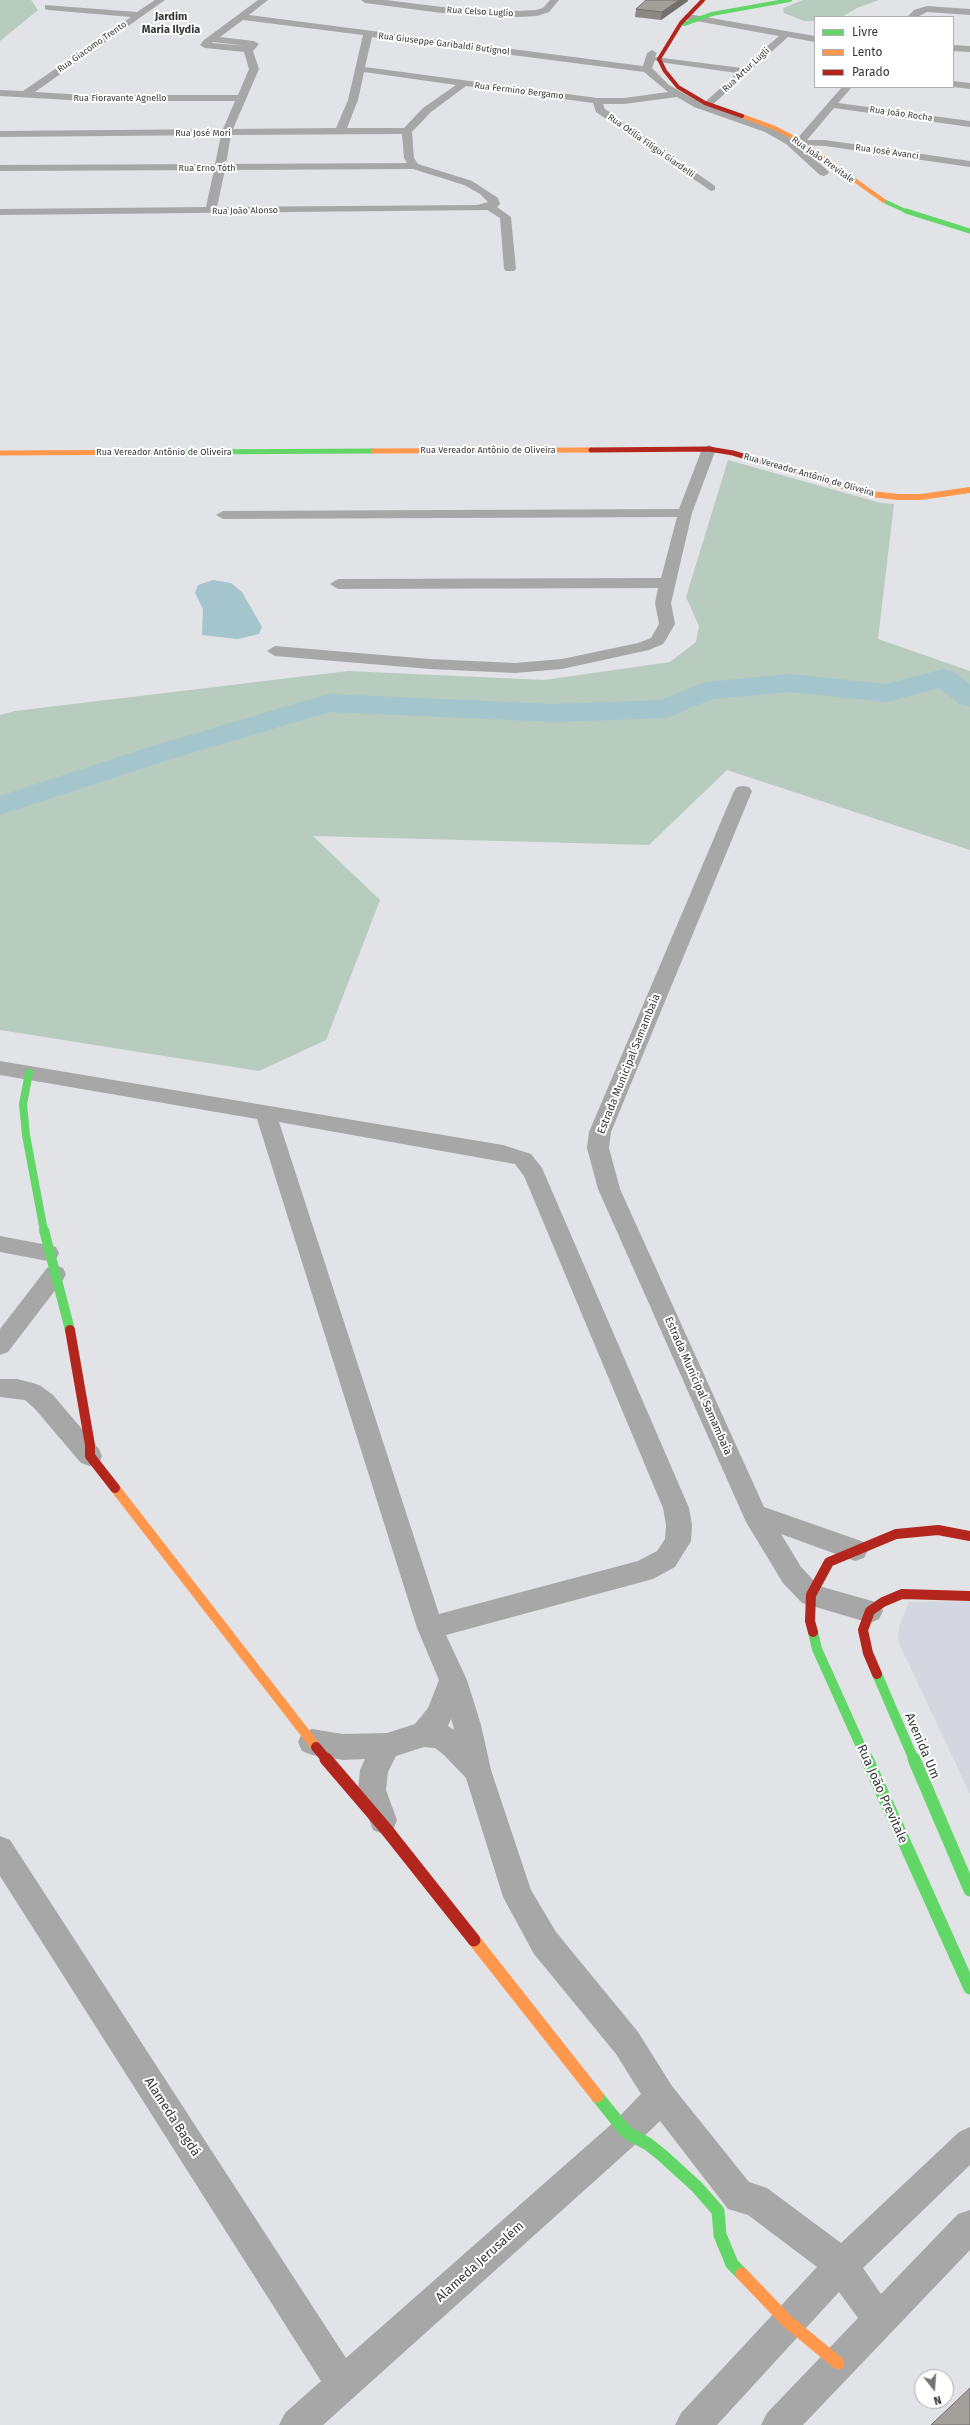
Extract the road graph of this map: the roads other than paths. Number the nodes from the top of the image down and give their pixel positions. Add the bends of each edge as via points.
1 (161, 0) edge
2 (264, 0) edge
3 (365, 0) edge
4 (472, 0) edge
5 (555, 0) edge
6 (703, 0) edge
7 (708, 0) edge
8 (790, 0) edge
9 (378, 1) edge
10 (48, 7) dead end
11 (467, 11) junction
12 (970, 12) edge
13 (138, 15) junction
14 (699, 16) junction
15 (913, 16) edge
16 (241, 17) junction
17 (368, 35) junction
18 (785, 35) junction
19 (814, 40) edge
20 (523, 41) dead end
21 (954, 48) edge
22 (970, 49) edge
23 (512, 53) junction
24 (656, 56) junction
25 (361, 69) junction
26 (647, 69) junction
27 (743, 71) junction
28 (463, 84) junction
29 (954, 84) edge
30 (970, 86) edge
31 (846, 88) edge
32 (0, 93) edge
33 (677, 94) junction
34 (23, 96) junction
35 (241, 98) junction
36 (597, 101) junction
37 (708, 104) junction
38 (831, 105) junction
39 (970, 124) edge
40 (407, 131) junction
41 (227, 132) junction
42 (340, 132) junction
43 (0, 134) edge
44 (801, 142) junction
45 (970, 164) edge
46 (414, 166) junction
47 (0, 168) edge
48 (220, 168) junction
49 (824, 173) dead end
50 (711, 188) dead end
51 (489, 206) junction
52 (211, 211) junction
53 (0, 212) edge
54 (970, 231) edge
55 (510, 269) dead end
56 (709, 449) junction
57 (0, 453) edge
58 (970, 490) edge
59 (685, 513) junction
60 (223, 515) dead end
61 (667, 583) junction
62 (338, 584) dead end
63 (276, 651) dead end
64 (743, 791) dead end
65 (0, 1068) edge
66 (30, 1073) junction
67 (265, 1112) junction
68 (0, 1244) edge
69 (51, 1263) junction
70 (0, 1346) edge
71 (0, 1388) edge
72 (90, 1456) junction
73 (755, 1514) junction
74 (970, 1536) edge
75 (855, 1550) junction
76 (811, 1595) junction
77 (970, 1596) edge
78 (870, 1611) junction
79 (430, 1628) junction
80 (453, 1680) junction
81 (424, 1734) junction
82 (312, 1742) junction
83 (387, 1746) junction
84 (477, 1770) junction
85 (386, 1828) junction
86 (0, 1850) edge
87 (970, 1890) edge
88 (970, 1988) edge
89 (661, 2097) junction
90 (626, 2132) junction
91 (970, 2143) edge
92 (729, 2204) junction
93 (970, 2226) edge
94 (841, 2266) junction
95 (879, 2319) junction
96 (787, 2321) junction
97 (838, 2363) junction
98 (343, 2384) junction
99 (297, 2425) edge
100 (693, 2425) edge
101 (779, 2425) edge

1 - 13 street, Rua Giacomo Trento
2 - 16 street
3 - 9 street, Rua Celso Luglio
4 - 11 street
5 - 11 street, Rua Celso Luglio via 546,10 537,13
6 - 14 main road
7 - 14 main road
8 - 14 main road
9 - 11 street, Rua Celso Luglio
10 - 13 street
12 - 15 street via 927,9
13 - 34 street, Rua Giacomo Trento
14 - 18 street via 733,26
14 - 24 main road via 679,26
16 - 17 street, Rua Giuseppe Garibaldi Butignol
16 - 35 street via 205,45 248,50 254,69
17 - 23 street, Rua Giuseppe Garibaldi Butignol
17 - 25 street
18 - 19 street
18 - 27 street, Rua Artur Lugli
20 - 23 street
21 - 22 street
23 - 26 street, Rua Giuseppe Garibaldi Butignol
24 - 26 street
24 - 27 street
24 - 37 main road, Rua João Previtale via 667,76 678,87
25 - 28 street, Rua Fermino Bergamo
25 - 42 street via 353,100
26 - 33 street, Rua João Previtale
27 - 37 street, Rua Artur Lugli
28 - 36 street, Rua Fermino Bergamo
28 - 40 street via 428,110
29 - 30 street
31 - 38 street
32 - 34 street, Rua Fioravante Agnello
33 - 36 street, Rua Fermino Bergamo via 624,101
33 - 49 street, Rua João Previtale via 698,105 769,130 790,142
34 - 35 street, Rua Fioravante Agnello
35 - 41 street
36 - 50 street, Rua Otília Filigoi Giardelli via 600,110
37 - 44 main road, Rua João Previtale via 775,128
38 - 39 street, Rua João Rocha
38 - 44 street
40 - 42 street, Rua José Mori
40 - 46 street via 410,158
41 - 42 street, Rua José Mori
41 - 43 street, Rua José Mori
41 - 48 street
44 - 45 street, Rua José Avanci via 825,143
44 - 54 main road, Rua João Previtale via 884,201 918,216
46 - 48 street, Rua Erno Tóth
46 - 51 street, Rua Erno Tóth via 468,183 494,200 494,204
47 - 48 street, Rua Erno Tóth
48 - 52 street
51 - 52 street, Rua João Alonso
51 - 55 street via 505,217
52 - 53 street, Rua João Alonso
56 - 57 main road, Rua Vereador Antônio de Oliveira
56 - 58 main road, Rua Vereador Antônio de Oliveira via 734,453 871,494 898,497
56 - 59 street
59 - 60 street
59 - 61 street
61 - 62 street
61 - 63 street via 663,603 667,624 657,640 643,647 562,664 515,668 430,664
64 - 73 street, Estrada Municipal Samambaia via 600,1132 598,1148 609,1189
65 - 66 street
66 - 67 street
66 - 69 main road via 23,1104 26,1135
67 - 79 street
67 - 79 street via 504,1153 523,1159 534,1173 676,1508 678,1541 666,1559 644,1571
68 - 69 street
69 - 70 street
69 - 72 main road via 72,1338
71 - 72 street via 17,1388 34,1393
72 - 82 main road
73 - 75 street
73 - 76 street, Estrada Municipal Samambaia via 792,1575
74 - 75 main road, Rua João Previtale via 938,1530 896,1534
75 - 76 main road, Rua João Previtale via 829,1562
76 - 78 street
76 - 88 main road, Rua João Previtale via 810,1621 817,1649
77 - 78 main road via 902,1594
78 - 87 main road, Avenida Um via 863,1630 868,1653
79 - 80 street
80 - 81 street via 439,1716
80 - 84 street
81 - 83 street
81 - 84 street via 441,1736
82 - 83 street via 343,1747
82 - 85 main road
83 - 85 street via 374,1770 372,1790
84 - 89 street via 518,1897 545,1943 627,2043
85 - 90 main road
86 - 98 street, Alameda Bagdá
89 - 90 street, Alameda Jerusalém
89 - 92 street
90 - 92 main road via 648,2144 697,2187
90 - 98 street, Alameda Jerusalém
91 - 94 street
92 - 94 street via 756,2200 814,2242
92 - 96 main road via 720,2235 732,2264
93 - 95 street
94 - 95 street
94 - 96 street
95 - 97 street
96 - 97 main road
96 - 100 street
97 - 101 street
98 - 99 street, Alameda Jerusalém

